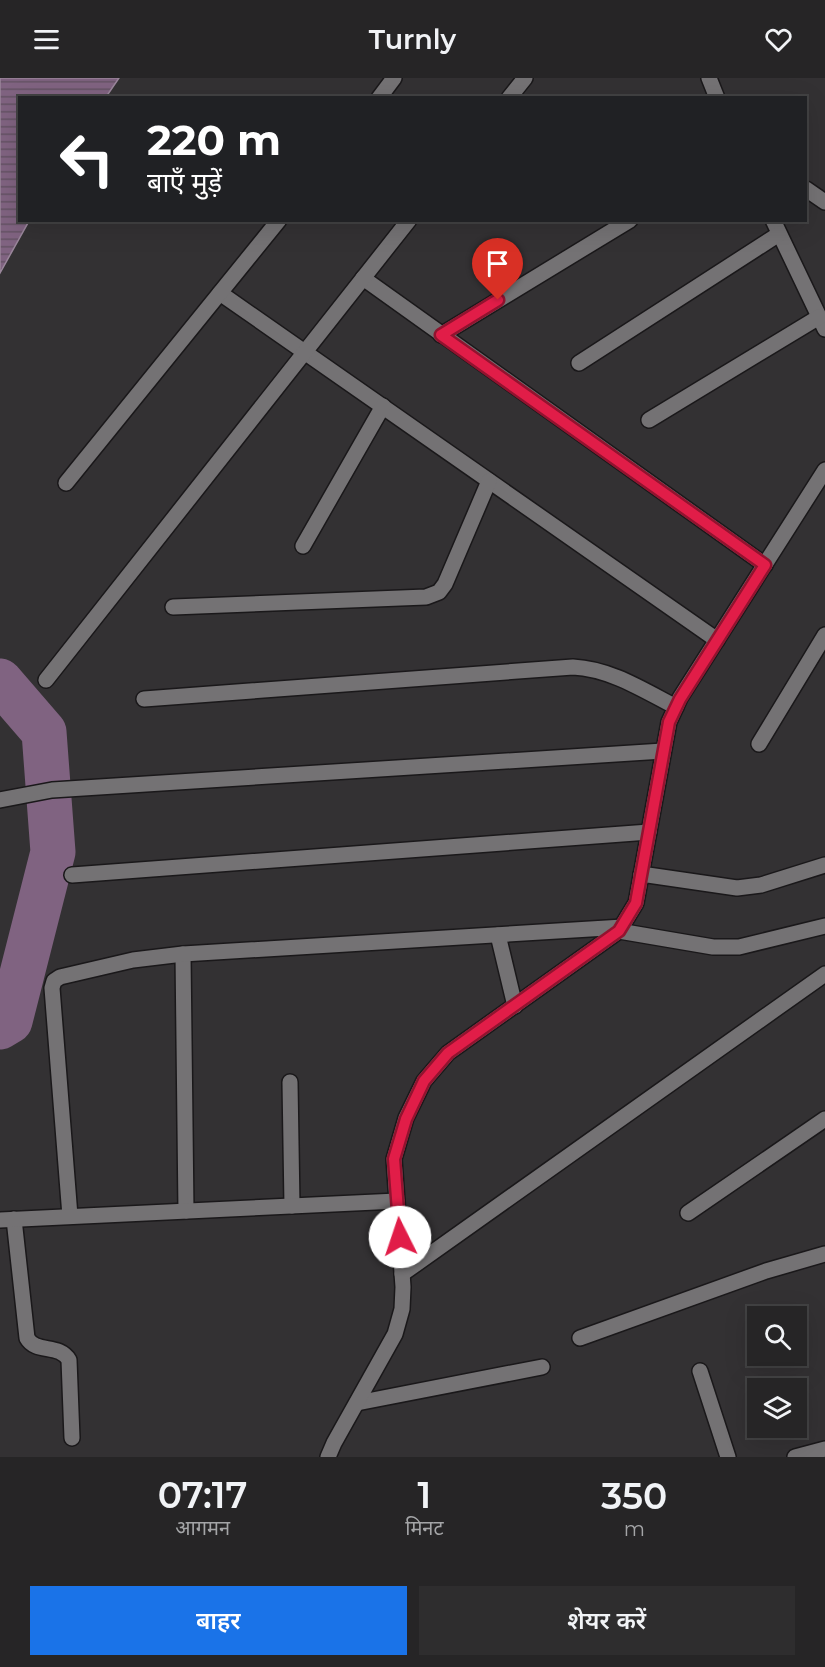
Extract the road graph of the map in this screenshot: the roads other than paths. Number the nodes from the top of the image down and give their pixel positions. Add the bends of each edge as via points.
1 (394, 78) edge
2 (525, 78) edge
3 (709, 78) edge
4 (380, 96) edge
5 (511, 96) edge
6 (716, 96) edge
7 (807, 190) edge
8 (825, 202) edge
9 (277, 222) edge
10 (407, 222) edge
11 (627, 222) edge
12 (776, 227) edge
13 (363, 278) junction
14 (220, 293) junction
15 (822, 323) edge
16 (441, 335) junction
17 (305, 352) junction
18 (579, 363) dead end
19 (383, 406) junction
20 (649, 420) dead end
21 (825, 470) edge
22 (489, 481) junction
23 (66, 483) dead end
24 (303, 546) dead end
25 (765, 565) junction
26 (172, 607) dead end
27 (825, 635) edge
28 (717, 640) junction
29 (46, 680) dead end
30 (144, 699) dead end
31 (676, 707) junction
32 (759, 744) dead end
33 (663, 751) junction
34 (3, 799) edge
35 (649, 832) junction
36 (825, 865) edge
37 (641, 874) junction
38 (72, 875) dead end
39 (825, 926) edge
40 (621, 929) junction
41 (498, 934) junction
42 (183, 954) junction
43 (825, 974) edge
44 (515, 1006) junction
45 (290, 1082) dead end
46 (825, 1119) edge
47 (397, 1201) junction
48 (292, 1206) junction
49 (186, 1211) junction
50 (688, 1213) dead end
51 (70, 1216) junction
52 (7, 1219) edge
53 (825, 1254) edge
54 (402, 1274) junction
55 (580, 1338) dead end
56 (542, 1367) dead end
57 (700, 1371) dead end
58 (357, 1402) junction
59 (72, 1438) dead end
60 (825, 1449) edge
61 (328, 1457) edge
62 (728, 1457) edge
63 (795, 1457) edge

1 - 4 street
2 - 5 street
3 - 6 street
7 - 8 street
9 - 14 street
10 - 13 street
11 - 16 street
12 - 15 street
12 - 18 street
13 - 16 street
13 - 17 street
14 - 17 street
14 - 23 street
15 - 20 street
16 - 25 street
17 - 19 street
17 - 29 street
19 - 22 street
19 - 24 street
21 - 25 street
22 - 26 street via 439,592 426,597
22 - 28 street
25 - 28 street
27 - 32 street
28 - 31 street
30 - 31 street via 573,667 608,673
31 - 33 street
33 - 34 street via 52,790
33 - 35 street
35 - 37 street
35 - 38 street
36 - 37 street via 761,885 737,888
37 - 40 street via 636,903
39 - 40 street via 739,947 713,947
40 - 41 street
40 - 44 street
41 - 42 street
41 - 44 street
42 - 49 street
42 - 51 street via 133,960 54,981
43 - 54 street
44 - 47 street via 448,1053 424,1081 406,1119 394,1159
45 - 48 street
46 - 50 street
47 - 48 street
47 - 54 street
48 - 49 street
49 - 51 street
51 - 52 street
52 - 59 street via 27,1338 35,1346 59,1350 69,1360
53 - 55 street via 766,1271
54 - 58 street via 402,1309 395,1334
56 - 58 street
57 - 62 street
58 - 61 street
60 - 63 street

